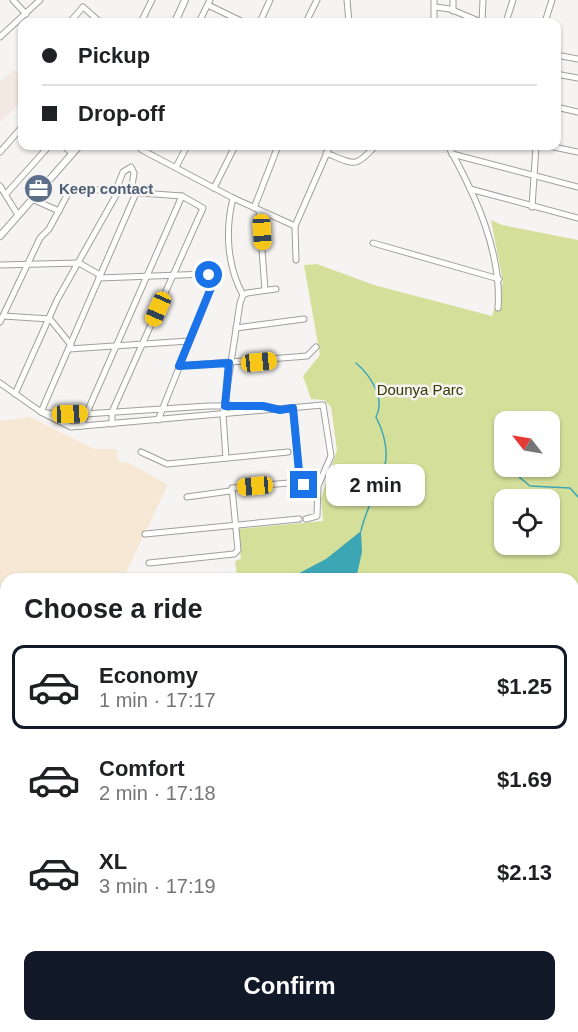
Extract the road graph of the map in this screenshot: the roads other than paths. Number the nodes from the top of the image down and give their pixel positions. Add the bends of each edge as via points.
1 (13, 0) edge
2 (40, 0) edge
3 (152, 0) edge
4 (185, 0) edge
5 (270, 0) edge
6 (317, 0) edge
7 (347, 0) edge
8 (434, 0) edge
9 (453, 0) edge
10 (483, 0) edge
11 (513, 0) edge
12 (552, 0) edge
13 (209, 2) edge
14 (435, 7) junction
15 (453, 11) junction
16 (26, 14) junction
17 (21, 18) edge
18 (73, 18) edge
19 (95, 18) edge
20 (143, 18) edge
21 (177, 18) edge
22 (201, 18) edge
23 (236, 18) edge
24 (262, 18) edge
25 (308, 18) edge
26 (349, 18) edge
27 (434, 18) edge
28 (471, 18) edge
29 (481, 18) edge
30 (507, 18) edge
31 (546, 18) edge
32 (18, 21) edge
33 (0, 37) edge
34 (561, 56) edge
35 (578, 59) edge
36 (561, 75) edge
37 (578, 78) edge
38 (561, 108) edge
39 (578, 112) edge
40 (18, 132) edge
41 (561, 148) edge
42 (45, 150) edge
43 (69, 150) edge
44 (75, 150) edge
45 (142, 150) edge
46 (185, 150) edge
47 (233, 150) edge
48 (277, 150) edge
49 (328, 150) edge
50 (371, 150) edge
51 (450, 150) edge
52 (536, 150) edge
53 (0, 152) edge
54 (578, 152) edge
55 (72, 153) junction
56 (326, 153) junction
57 (453, 154) junction
58 (176, 167) junction
59 (535, 176) junction
60 (0, 186) edge
61 (578, 187) edge
62 (214, 188) junction
63 (470, 189) junction
64 (117, 190) junction
65 (133, 192) junction
66 (6, 194) junction
67 (182, 196) junction
68 (233, 198) junction
69 (32, 199) junction
70 (532, 207) junction
71 (256, 209) junction
72 (58, 211) junction
73 (578, 213) edge
74 (18, 215) junction
75 (578, 218) edge
76 (295, 226) junction
77 (0, 236) edge
78 (373, 243) dead end
79 (296, 260) dead end
80 (79, 263) junction
81 (28, 264) junction
82 (0, 265) edge
83 (173, 275) junction
84 (100, 276) junction
85 (147, 277) junction
86 (499, 279) junction
87 (276, 289) dead end
88 (265, 290) junction
89 (243, 295) junction
90 (498, 308) dead end
91 (1, 319) edge
92 (50, 319) junction
93 (304, 319) dead end
94 (236, 328) junction
95 (189, 341) junction
96 (142, 344) junction
97 (70, 346) junction
98 (116, 346) junction
99 (316, 347) dead end
100 (229, 363) junction
101 (179, 366) junction
102 (0, 383) edge
103 (15, 394) junction
104 (225, 406) junction
105 (163, 408) junction
106 (293, 408) junction
107 (280, 410) junction
108 (41, 412) junction
109 (112, 412) junction
110 (85, 414) junction
111 (224, 415) junction
112 (158, 420) junction
113 (112, 424) junction
114 (81, 426) junction
115 (141, 452) dead end
116 (288, 452) dead end
117 (226, 458) junction
118 (300, 482) junction
119 (318, 486) junction
120 (230, 491) junction
121 (187, 497) dead end
122 (235, 526) junction
123 (145, 534) dead end
124 (148, 563) dead end

1 - 16 street
2 - 16 street
3 - 20 street
4 - 21 main road
5 - 24 street
6 - 25 street
7 - 26 street
8 - 14 street
9 - 15 street
10 - 29 street
11 - 30 street
12 - 31 street
13 - 22 street
13 - 23 street
14 - 15 street
14 - 27 street
15 - 28 street
16 - 17 street
18 - 19 street via 83,7
32 - 33 street
34 - 35 street
36 - 37 street
38 - 39 street
40 - 53 street
41 - 54 street
42 - 66 street
43 - 55 street
44 - 55 main road
45 - 58 street
46 - 58 street
47 - 62 street
48 - 71 street
49 - 56 street
50 - 56 street via 354,164
51 - 57 street
52 - 59 street
55 - 69 main road
56 - 76 street
57 - 59 street
57 - 63 street
58 - 62 street
59 - 61 street
59 - 70 street
60 - 66 street
62 - 68 street
63 - 70 street
63 - 86 street
64 - 65 street
64 - 65 street via 123,172 131,167
64 - 72 street via 72,188
64 - 80 street
65 - 67 street
65 - 84 street
66 - 74 street
67 - 83 street via 203,208
67 - 85 street
68 - 71 street
68 - 89 street via 228,218 231,266
69 - 72 street
69 - 74 main road
70 - 75 street
71 - 76 street
71 - 88 street
72 - 81 street
73 - 75 street
74 - 77 main road
76 - 79 street
78 - 86 street
80 - 81 street
80 - 84 street
80 - 92 street
81 - 82 street
81 - 91 street
83 - 85 street
83 - 95 street via 207,273 213,280
83 - 96 street
84 - 85 street
84 - 97 street
85 - 98 street
86 - 90 street
87 - 88 street
88 - 89 street
89 - 94 street
91 - 92 street
92 - 97 street
92 - 103 street
93 - 94 street
94 - 100 street
95 - 96 street
95 - 101 street
96 - 98 street
96 - 109 street
97 - 98 street
97 - 108 street
98 - 110 street
99 - 100 street via 307,356
100 - 101 street
100 - 104 street
101 - 105 street
102 - 103 street
103 - 108 street
104 - 105 street
104 - 107 street
104 - 111 street
105 - 109 street
105 - 112 street
106 - 107 street
106 - 118 street
106 - 119 street via 324,406 331,456
107 - 111 street
108 - 110 street
108 - 114 street via 70,428
109 - 110 street
109 - 113 street
110 - 114 street
111 - 112 street
111 - 117 street
112 - 113 street
113 - 114 street
115 - 117 street via 167,464
116 - 117 street
118 - 119 street
118 - 120 street
119 - 122 street via 317,516
120 - 121 street
120 - 122 street
122 - 123 street
122 - 124 street via 238,550 234,554

